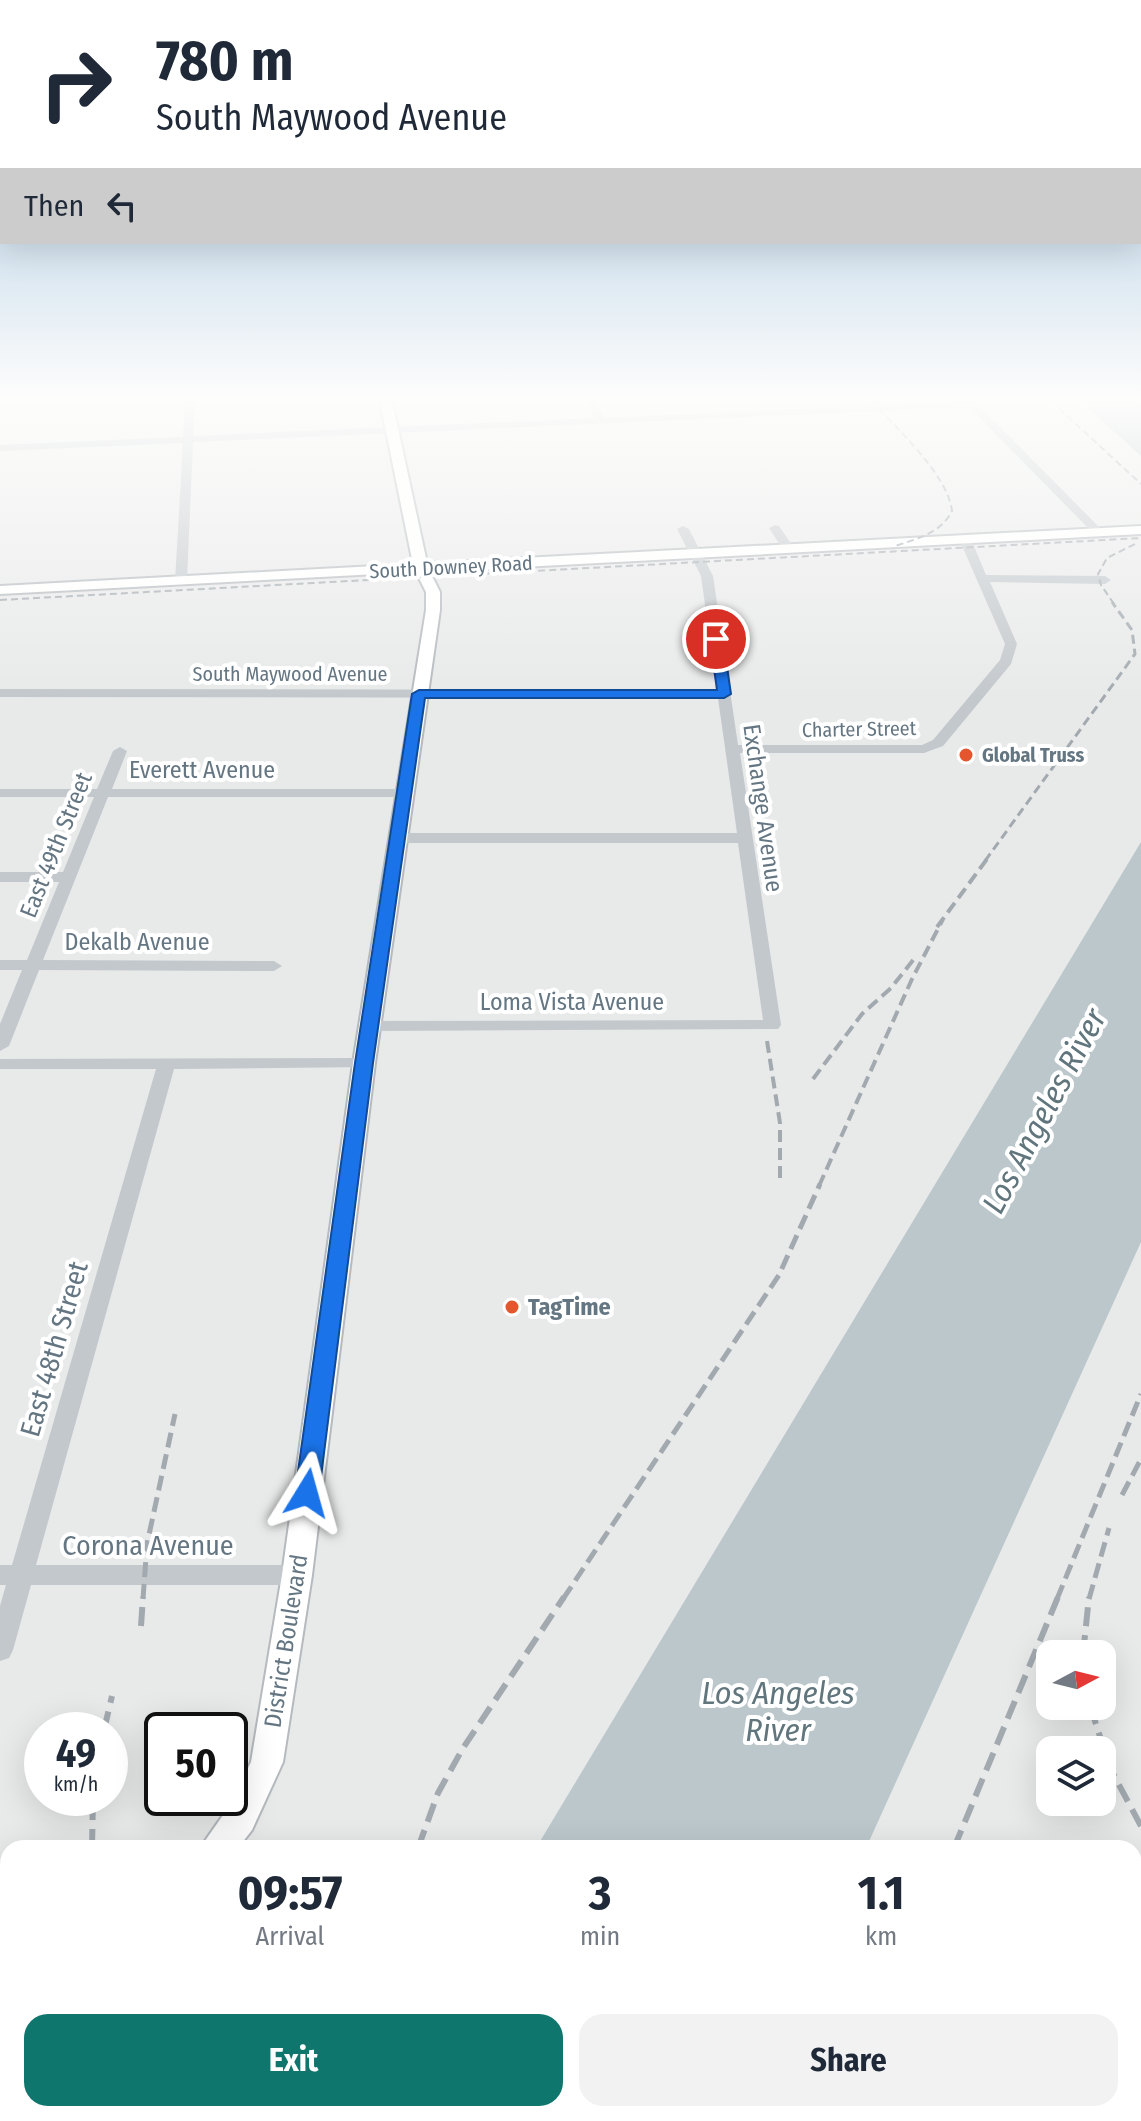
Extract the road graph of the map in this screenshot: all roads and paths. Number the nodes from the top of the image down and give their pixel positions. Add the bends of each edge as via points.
1 (184, 500) edge
2 (407, 500) edge
3 (1066, 500) edge
4 (775, 528) dead end
5 (683, 529) dead end
6 (1141, 530) edge
7 (1097, 531) junction
8 (965, 539) junction
9 (788, 548) junction
10 (695, 553) junction
11 (465, 566) junction
12 (421, 568) junction
13 (983, 578) junction
14 (1105, 580) dead end
15 (181, 581) junction
16 (0, 590) edge
17 (433, 606) junction
18 (0, 693) edge
19 (419, 694) junction
20 (724, 694) junction
21 (732, 749) junction
22 (120, 751) dead end
23 (0, 793) edge
24 (404, 793) junction
25 (102, 794) junction
26 (399, 838) junction
27 (745, 838) junction
28 (0, 877) edge
29 (69, 877) junction
30 (0, 965) edge
31 (33, 965) junction
32 (274, 966) dead end
33 (772, 1025) joint
34 (371, 1026) junction
35 (0, 1046) edge
36 (364, 1063) junction
37 (0, 1064) edge
38 (166, 1064) junction
39 (11, 1575) edge
40 (297, 1575) junction
41 (0, 1650) edge
42 (223, 1840) edge

1 - 15 street
2 - 12 main road, District Boulevard
3 - 7 street
4 - 9 street
5 - 10 street, Exchange Avenue
6 - 7 main road, South Downey Road
7 - 8 main road, South Downey Road
8 - 9 main road, South Downey Road
8 - 13 street, Charter Street
9 - 10 main road, South Downey Road
10 - 11 main road, South Downey Road
10 - 20 street, Exchange Avenue via 707,576
11 - 12 main road, South Downey Road
11 - 17 main road via 450,571
12 - 15 main road, South Downey Road
12 - 17 main road, District Boulevard via 431,585
13 - 14 street
13 - 21 street, Charter Street via 1011,644 1006,661 936,745
15 - 16 main road, South Downey Road
17 - 19 main road, District Boulevard
18 - 19 street, South Maywood Avenue
19 - 20 street, South Maywood Avenue
19 - 24 main road, District Boulevard
20 - 21 street, Exchange Avenue
21 - 27 street, Exchange Avenue
22 - 25 street, East 49th Street
23 - 25 street, Everett Avenue
24 - 25 street, Everett Avenue
24 - 26 main road, District Boulevard
25 - 29 street, East 49th Street
26 - 27 street
26 - 34 main road, District Boulevard
27 - 33 street, Exchange Avenue
28 - 29 street
29 - 31 street, East 49th Street
30 - 31 street, Dekalb Avenue
31 - 32 street, Dekalb Avenue
31 - 35 street, East 49th Street
33 - 34 street, Loma Vista Avenue
34 - 36 main road, District Boulevard
36 - 38 street
36 - 40 main road, District Boulevard
37 - 38 street
38 - 39 street, East 48th Street
39 - 40 street, Corona Avenue
39 - 41 street, East 48th Street
40 - 42 main road, District Boulevard via 267,1762 240,1819

